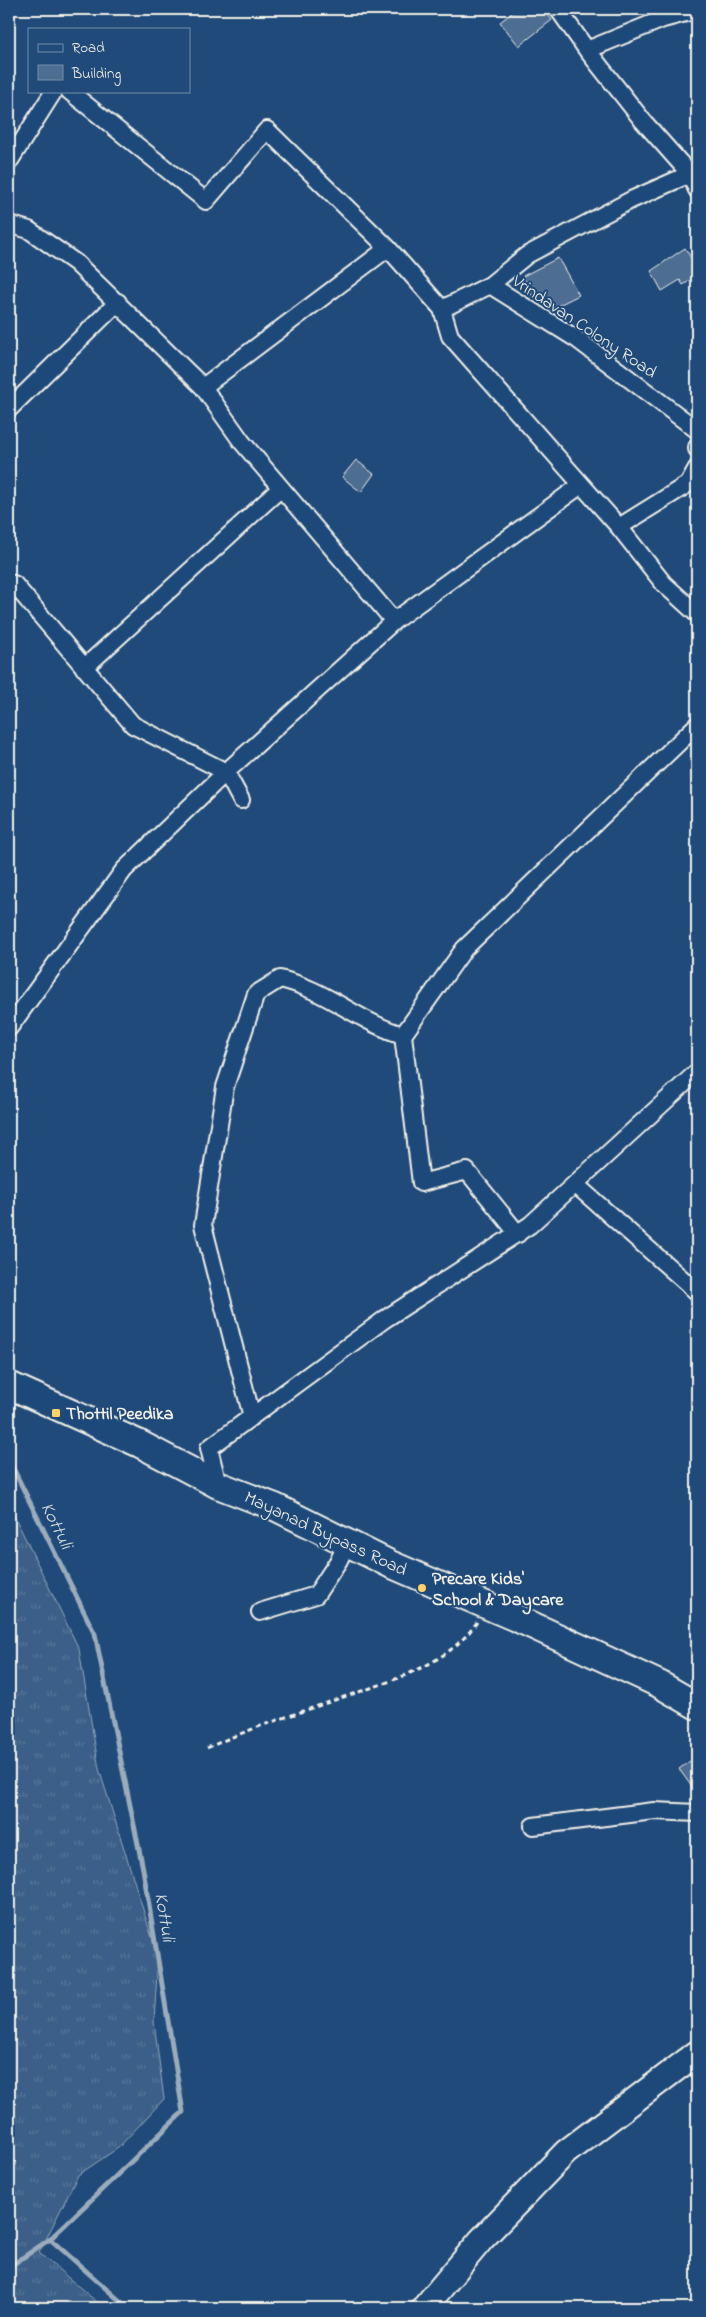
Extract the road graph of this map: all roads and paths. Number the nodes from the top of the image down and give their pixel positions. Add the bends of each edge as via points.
1 (558, 9) edge
2 (697, 10) edge
3 (661, 14) edge
4 (587, 50) junction
5 (53, 92) edge
6 (70, 92) edge
7 (9, 162) edge
8 (690, 174) junction
9 (697, 190) edge
10 (9, 224) edge
11 (388, 248) junction
12 (490, 285) junction
13 (118, 302) junction
14 (442, 309) junction
15 (203, 387) junction
16 (9, 409) edge
17 (697, 430) edge
18 (697, 468) edge
19 (581, 485) junction
20 (281, 488) junction
21 (619, 527) junction
22 (9, 583) edge
23 (697, 614) edge
24 (394, 621) junction
25 (84, 668) junction
26 (697, 725) edge
27 (226, 772) junction
28 (241, 800) dead end
29 (9, 1028) edge
30 (403, 1036) junction
31 (697, 1072) edge
32 (575, 1184) junction
33 (518, 1234) junction
34 (697, 1292) edge
35 (9, 1385) edge
36 (252, 1417) junction
37 (218, 1485) junction
38 (347, 1543) junction
39 (488, 1606) junction
40 (260, 1612) dead end
41 (697, 1706) edge
42 (207, 1748) dead end
43 (697, 1813) edge
44 (533, 1826) dead end
45 (697, 2053) edge
46 (424, 2308) edge

1 - 4 street
2 - 3 street
3 - 4 street
4 - 8 street via 642,121
5 - 7 street
6 - 11 street via 206,201 267,130
8 - 9 street
8 - 12 street, Vrindavan Colony Road via 631,200 527,255
10 - 13 street via 29,230 76,263
11 - 14 street
11 - 15 street
12 - 14 street
12 - 17 street, Vrindavan Colony Road via 578,340
13 - 15 street
13 - 16 street
14 - 19 street via 450,336
15 - 20 street via 242,442
18 - 21 street via 688,484
19 - 21 street
19 - 24 street
20 - 24 street
20 - 25 street
21 - 23 street via 664,584
22 - 25 street via 14,584
24 - 27 street
25 - 27 street via 132,725
26 - 30 street via 464,949
27 - 28 street
27 - 29 street via 124,870
30 - 33 street via 421,1183 467,1172
30 - 36 street via 386,1031 301,984 280,979 256,994 225,1087 203,1225
31 - 32 street
32 - 33 street
32 - 34 street
33 - 36 street via 385,1319
35 - 37 main road, Mayanad Bypass Road via 140,1444
36 - 37 street via 209,1448
37 - 38 main road, Mayanad Bypass Road via 275,1507
38 - 39 main road, Mayanad Bypass Road
38 - 40 street via 316,1594
39 - 41 main road, Mayanad Bypass Road via 659,1684
39 - 42 path via 472,1630 446,1653 407,1675 239,1733
43 - 44 street via 654,1811
45 - 46 main road via 566,2152 481,2240

